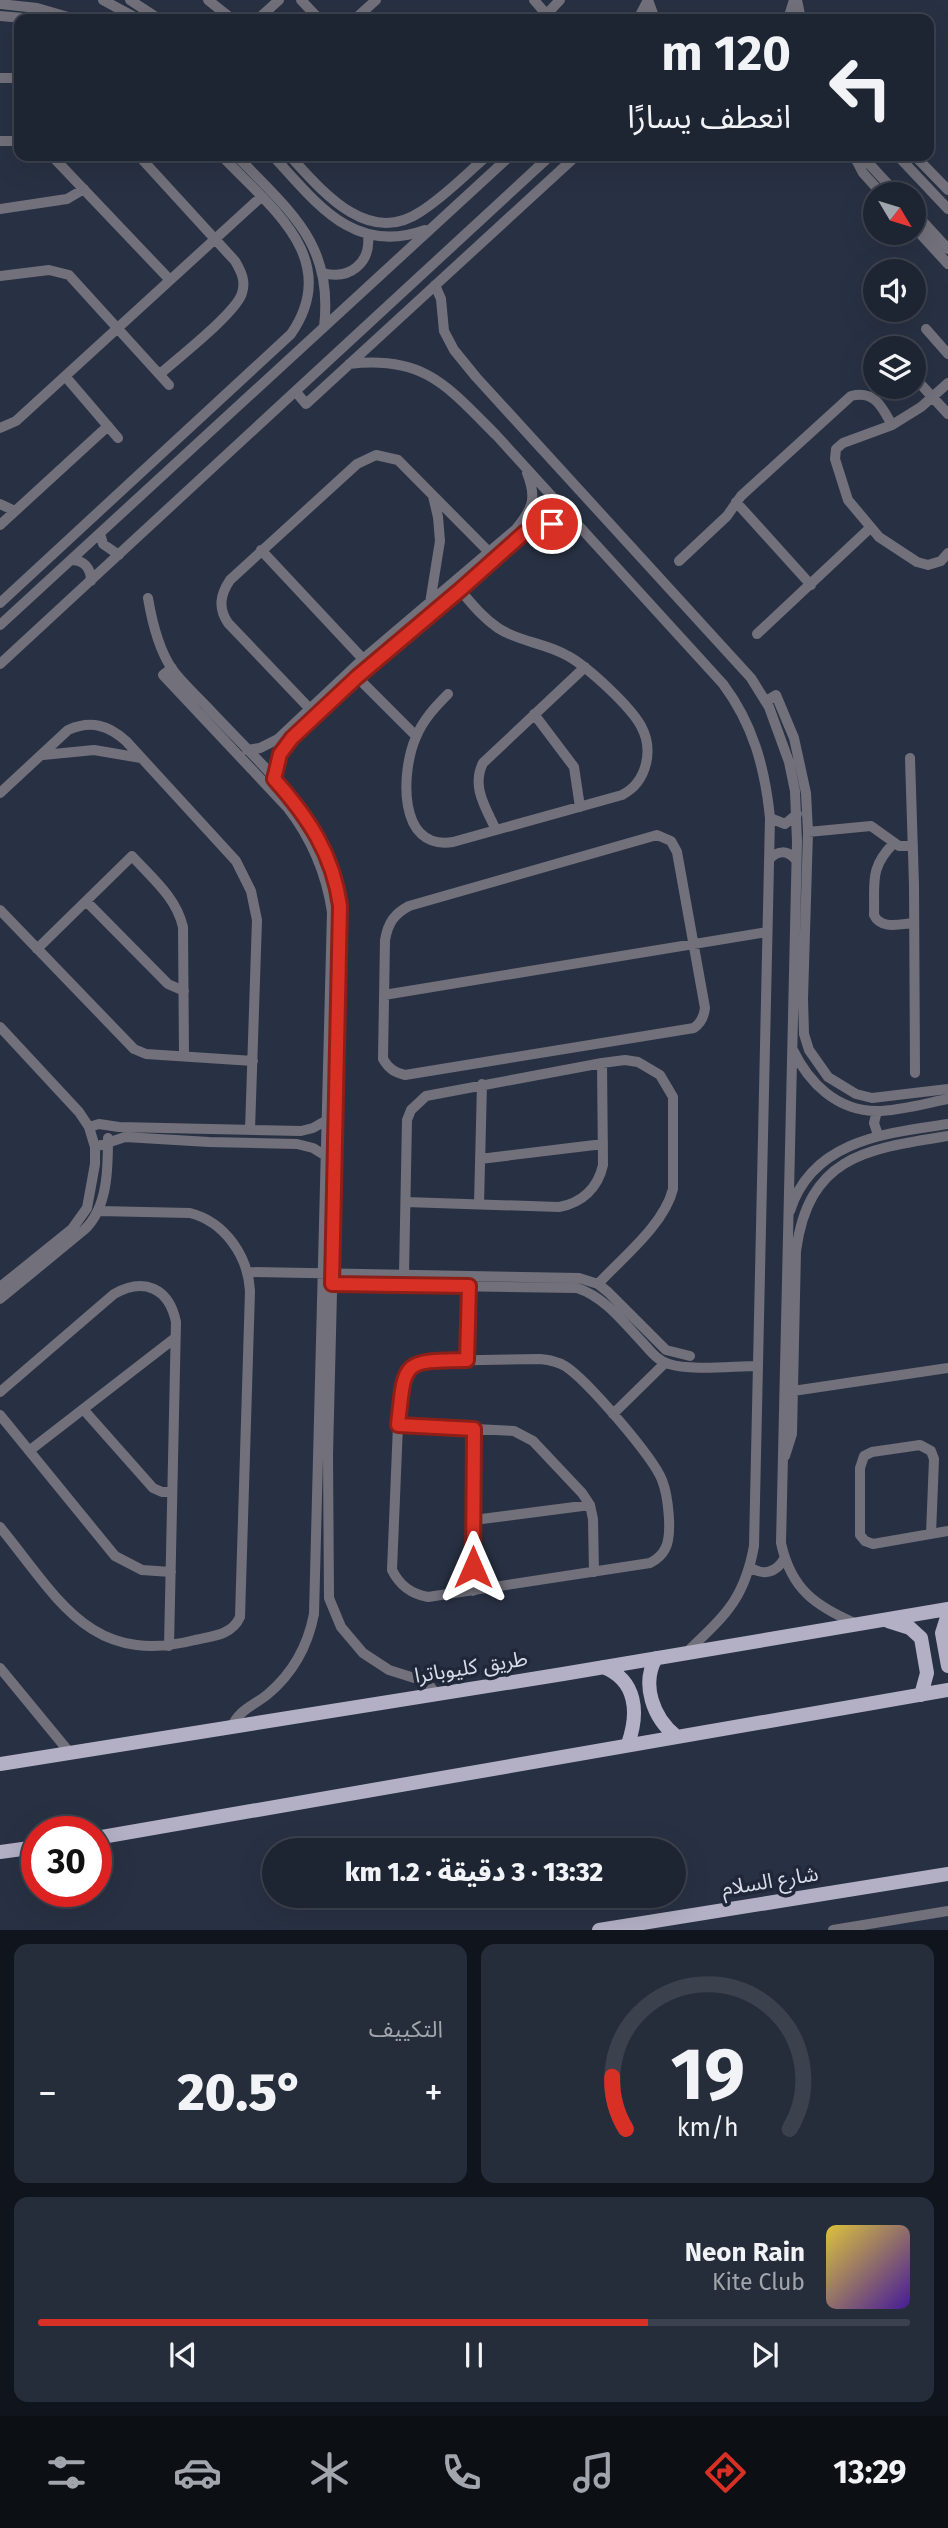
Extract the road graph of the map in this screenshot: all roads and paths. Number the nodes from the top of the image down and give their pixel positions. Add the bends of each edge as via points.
1 (130, 0) edge
2 (208, 0) edge
3 (279, 0) edge
4 (301, 0) edge
5 (376, 0) edge
6 (560, 0) edge
7 (107, 1) edge
8 (0, 4) edge
9 (58, 14) edge
10 (129, 14) edge
11 (151, 14) edge
12 (226, 14) edge
13 (264, 14) edge
14 (314, 14) edge
15 (361, 14) edge
16 (548, 14) edge
17 (57, 161) edge
18 (144, 161) edge
19 (227, 161) edge
20 (242, 161) edge
21 (278, 161) edge
22 (294, 161) edge
23 (480, 161) edge
24 (505, 161) edge
25 (545, 161) edge
26 (571, 161) edge
27 (857, 161) edge
28 (867, 161) edge
29 (903, 161) edge
30 (920, 161) edge
31 (306, 174) junction
32 (297, 182) junction
33 (871, 182) edge
34 (886, 182) edge
35 (84, 189) junction
36 (948, 190) edge
37 (261, 197) junction
38 (0, 209) edge
39 (948, 209) edge
40 (926, 225) edge
41 (431, 228) junction
42 (368, 234) junction
43 (215, 239) junction
44 (926, 241) edge
45 (948, 249) edge
46 (948, 264) edge
47 (323, 273) junction
48 (0, 276) edge
49 (170, 280) junction
50 (435, 285) junction
51 (324, 327) junction
52 (118, 328) junction
53 (926, 330) dead end
54 (948, 354) edge
55 (349, 365) junction
56 (160, 374) junction
57 (65, 376) junction
58 (948, 383) edge
59 (169, 385) dead end
60 (926, 390) edge
61 (296, 392) junction
62 (932, 397) junction
63 (216, 404) junction
64 (948, 414) edge
65 (226, 416) junction
66 (892, 425) junction
67 (108, 426) junction
68 (0, 428) edge
69 (118, 438) dead end
70 (525, 467) junction
71 (433, 494) junction
72 (736, 502) junction
73 (0, 504) edge
74 (15, 511) junction
75 (0, 525) edge
76 (870, 528) junction
77 (583, 530) junction
78 (100, 533) junction
79 (261, 550) junction
80 (489, 552) junction
81 (948, 553) edge
82 (119, 555) junction
83 (71, 560) junction
84 (680, 561) dead end
85 (91, 581) junction
86 (811, 585) junction
87 (460, 590) junction
88 (148, 598) dead end
89 (0, 603) edge
90 (430, 603) junction
91 (0, 625) edge
92 (757, 634) dead end
93 (363, 659) junction
94 (0, 664) edge
95 (585, 667) junction
96 (167, 672) junction
97 (357, 677) junction
98 (448, 694) dead end
99 (766, 701) junction
100 (310, 709) junction
101 (534, 714) junction
102 (416, 736) junction
103 (247, 750) junction
104 (40, 755) junction
105 (911, 758) dead end
106 (143, 759) junction
107 (274, 779) junction
108 (0, 793) edge
109 (580, 807) junction
110 (796, 814) junction
111 (770, 818) junction
112 (496, 830) junction
113 (808, 832) junction
114 (894, 843) junction
115 (913, 846) junction
116 (795, 859) junction
117 (769, 860) junction
118 (86, 901) junction
119 (0, 910) edge
120 (914, 923) junction
121 (767, 932) junction
122 (694, 944) junction
123 (799, 948) junction
124 (37, 949) junction
125 (184, 991) junction
126 (384, 995) junction
127 (0, 1027) edge
128 (791, 1047) junction
129 (184, 1056) junction
130 (253, 1061) junction
131 (602, 1063) junction
132 (915, 1073) dead end
133 (482, 1084) junction
134 (948, 1089) edge
135 (948, 1099) edge
136 (877, 1111) junction
137 (327, 1120) junction
138 (948, 1124) edge
139 (103, 1125) junction
140 (89, 1127) junction
141 (250, 1130) junction
142 (878, 1135) junction
143 (948, 1136) edge
144 (108, 1142) junction
145 (603, 1144) junction
146 (95, 1147) junction
147 (326, 1156) junction
148 (480, 1159) junction
149 (405, 1202) junction
150 (479, 1204) junction
151 (99, 1211) junction
152 (788, 1220) junction
153 (40, 1260) junction
154 (248, 1272) junction
155 (404, 1274) junction
156 (327, 1279) junction
157 (578, 1283) junction
158 (598, 1284) junction
159 (469, 1286) junction
160 (0, 1287) edge
161 (0, 1299) edge
162 (790, 1314) junction
163 (175, 1338) junction
164 (690, 1356) dead end
165 (467, 1360) junction
166 (665, 1363) junction
167 (757, 1366) junction
168 (948, 1368) edge
169 (793, 1391) junction
170 (0, 1392) edge
171 (83, 1409) junction
172 (612, 1414) junction
173 (0, 1415) edge
174 (398, 1425) junction
175 (474, 1429) junction
176 (29, 1451) junction
177 (782, 1465) junction
178 (172, 1492) junction
179 (590, 1505) junction
180 (474, 1520) junction
181 (0, 1527) edge
182 (948, 1531) edge
183 (931, 1534) junction
184 (784, 1559) junction
185 (750, 1567) junction
186 (171, 1572) junction
187 (594, 1572) junction
188 (473, 1591) junction
189 (328, 1598) junction
190 (315, 1601) junction
191 (948, 1611) edge
192 (883, 1620) junction
193 (857, 1624) junction
194 (169, 1646) junction
195 (686, 1653) junction
196 (656, 1658) junction
197 (948, 1666) edge
198 (603, 1667) junction
199 (0, 1668) edge
200 (948, 1690) edge
201 (436, 1694) junction
202 (921, 1695) junction
203 (232, 1727) junction
204 (676, 1735) junction
205 (628, 1744) junction
206 (70, 1753) junction
207 (0, 1764) edge
208 (112, 1835) edge
209 (21, 1849) edge
210 (0, 1852) edge
211 (948, 1874) edge
212 (948, 1911) edge
213 (599, 1930) edge
214 (833, 1930) edge

1 - 11 street
2 - 12 street
3 - 13 street
4 - 14 street
5 - 15 street
6 - 16 street
7 - 10 street
8 - 9 street
17 - 35 street
18 - 43 street
19 - 37 street
20 - 47 street via 299,221
21 - 32 street
22 - 31 street
23 - 31 street via 422,211 391,223 351,214
24 - 41 street
25 - 61 street
26 - 50 street
27 - 33 street
28 - 34 street
29 - 39 street
30 - 36 street
31 - 32 street
32 - 42 street via 331,217
35 - 38 street via 67,198
35 - 49 street
37 - 43 street
37 - 63 street via 303,249 310,276 307,306 291,334
40 - 45 street
41 - 42 street via 400,237
41 - 51 street
42 - 47 street via 361,264 343,275
43 - 49 street
43 - 56 street via 241,270 243,292 232,310
44 - 46 street
47 - 51 street
48 - 52 street via 62,272 75,280
49 - 52 street
50 - 55 street
50 - 99 street via 444,331 461,359 732,654
51 - 65 street
52 - 56 street
52 - 57 street
53 - 54 street
55 - 61 street via 306,404
55 - 70 street via 384,362 425,372 459,397
56 - 59 street
57 - 67 street
57 - 68 street via 16,421
58 - 62 street
60 - 62 street
61 - 82 street
62 - 64 street
62 - 66 street
63 - 65 street
63 - 89 street
65 - 78 street
66 - 72 street via 876,399 851,396
66 - 76 street via 843,443 835,454 848,500
67 - 69 street
67 - 74 street
70 - 77 street
70 - 80 street via 533,496 531,507 516,529
71 - 79 street via 398,460 384,455 366,458
71 - 80 street
71 - 90 street via 440,541
72 - 84 street
72 - 86 street
73 - 74 street
74 - 75 street
76 - 81 street via 917,562 928,565
76 - 86 street
77 - 87 street via 552,524 533,527
77 - 111 street via 738,705 760,754
78 - 82 street via 108,549
78 - 83 street
79 - 93 street
79 - 100 street via 224,588 222,610 228,623
80 - 90 street
82 - 85 street
83 - 85 street via 88,566
83 - 91 street
85 - 94 street
86 - 92 street
87 - 95 street via 499,629 557,650
87 - 97 street
88 - 96 street
90 - 93 street
93 - 100 street
95 - 101 street
95 - 109 street via 638,721 648,753 643,775 632,789
96 - 103 street
96 - 137 street via 287,807 322,868 332,927
97 - 102 street
97 - 107 street via 286,745
98 - 102 street
99 - 110 street via 789,762
99 - 113 street via 776,695 794,738 806,793
100 - 103 street via 272,743
101 - 109 street via 574,767
101 - 112 street via 481,769 480,794
102 - 112 street via 405,783 410,815 418,830 442,843
103 - 107 street
104 - 106 street via 94,750
104 - 106 street via 68,730 92,723 116,731
104 - 108 street
105 - 115 street
106 - 130 street via 230,853 251,891 258,939
107 - 156 street via 318,836 333,871 340,906
109 - 112 street
110 - 111 street via 785,824
110 - 116 street
111 - 117 street
113 - 114 street via 870,826
113 - 123 street
114 - 115 street
114 - 120 street via 876,865 874,915 884,925
115 - 120 street
116 - 117 street via 782,852
116 - 123 street
117 - 121 street
118 - 124 street
118 - 125 street via 169,984
118 - 125 street via 132,856 181,916
119 - 124 street
120 - 132 street
121 - 122 street
121 - 167 street
122 - 126 street
122 - 126 street via 705,1008 694,1028 405,1075 388,1067 383,1059
122 - 126 street via 677,852 671,841 650,836 400,911 387,929
123 - 128 street
123 - 134 street via 804,1034 808,1050 828,1077 872,1098
124 - 129 street via 134,1049
125 - 129 street
127 - 140 street
128 - 136 street via 803,1072 824,1092 849,1105
128 - 152 street
129 - 130 street
130 - 141 street
131 - 133 street
131 - 145 street
131 - 158 street via 638,1062 668,1085 673,1097 673,1189 659,1219
133 - 148 street
133 - 149 street via 426,1096 411,1110
135 - 136 street
136 - 142 street
137 - 141 street via 301,1131
137 - 147 street
138 - 142 street
139 - 140 street
139 - 141 street
139 - 144 street
140 - 146 street
142 - 152 street via 838,1152 821,1166 794,1200
143 - 162 street via 867,1151 831,1174 817,1190 799,1229
144 - 146 street
144 - 147 street via 125,1137 297,1143
144 - 151 street
145 - 148 street
145 - 150 street via 599,1179 579,1200 559,1207
146 - 153 street via 88,1209
147 - 156 street
148 - 150 street
149 - 150 street
149 - 155 street
151 - 153 street via 90,1224
151 - 154 street via 205,1217 225,1233
152 - 162 street
153 - 160 street
153 - 161 street
154 - 156 street
154 - 194 street via 240,1616 229,1631
155 - 156 street
155 - 157 street
156 - 159 street
156 - 189 street
156 - 190 street
157 - 158 street
157 - 159 street
157 - 166 street
158 - 164 street via 666,1350
159 - 165 street
162 - 169 street
162 - 177 street
163 - 170 street via 173,1308 165,1296 154,1288 126,1287
163 - 171 street
163 - 178 street
165 - 172 street via 559,1363
165 - 174 street via 425,1361 411,1367 403,1380
166 - 167 street
166 - 172 street
167 - 185 street
168 - 169 street
169 - 177 street via 792,1434
171 - 176 street
171 - 178 street via 153,1488
172 - 187 street via 663,1481 668,1541 650,1563
173 - 176 street
174 - 175 street
174 - 188 street via 393,1570 402,1585 418,1595
175 - 179 street via 514,1431 533,1441
175 - 180 street
176 - 186 street via 115,1556 142,1570
177 - 184 street
178 - 186 street
179 - 180 street
179 - 187 street
180 - 188 street
181 - 194 street via 89,1629 115,1642 144,1648
182 - 183 street
183 - 183 street via 931,1451 920,1446 864,1456 860,1468 862,1539 873,1544
184 - 185 street via 769,1572
184 - 193 street via 803,1592
185 - 195 street via 731,1608
186 - 194 street
187 - 188 street
189 - 190 street via 324,1604
189 - 201 street via 341,1627 363,1653 389,1670 427,1682
190 - 203 street via 308,1638 291,1670 242,1712
191 - 192 main road, طريق كليوباترا
191 - 197 main road via 942,1633
192 - 193 main road, طريق كليوباترا
192 - 202 main road via 921,1638 927,1674
193 - 195 main road, طريق كليوباترا
195 - 196 main road, طريق كليوباترا
196 - 198 main road, طريق كليوباترا
196 - 204 main road via 649,1681 654,1707 662,1723
198 - 201 main road, طريق كليوباترا
198 - 205 main road via 618,1674 631,1693 634,1717
199 - 206 street
200 - 202 main road
201 - 203 main road, طريق كليوباترا
202 - 204 main road
203 - 206 main road, طريق كليوباترا
204 - 205 main road
205 - 208 main road
206 - 207 main road, طريق كليوباترا
209 - 210 main road
211 - 213 main road, شارع السلام
212 - 214 street

